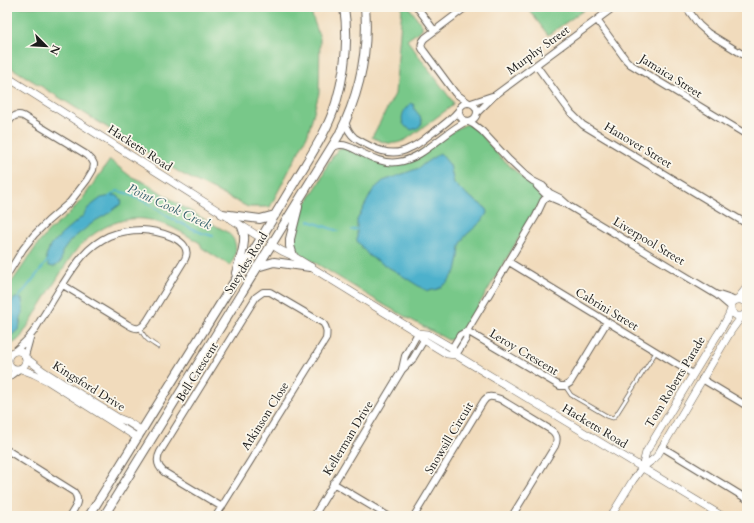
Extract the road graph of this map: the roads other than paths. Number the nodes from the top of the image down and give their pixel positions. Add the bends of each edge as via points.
1 (344, 7) edge
2 (365, 7) edge
3 (416, 7) edge
4 (466, 7) edge
5 (614, 7) edge
6 (686, 7) edge
7 (597, 20) junction
8 (434, 30) junction
9 (747, 57) edge
10 (536, 65) junction
11 (7, 77) edge
12 (455, 93) junction
13 (494, 96) junction
14 (470, 103) junction
15 (460, 109) junction
16 (478, 114) junction
17 (467, 121) junction
18 (345, 122) junction
19 (7, 125) edge
20 (482, 131) junction
21 (747, 135) edge
22 (331, 148) junction
23 (303, 193) junction
24 (549, 196) junction
25 (222, 214) junction
26 (275, 215) junction
27 (747, 224) edge
28 (242, 227) junction
29 (261, 238) junction
30 (272, 245) junction
31 (293, 256) junction
32 (509, 262) junction
33 (258, 267) junction
34 (310, 267) junction
35 (7, 275) edge
36 (233, 283) junction
37 (63, 285) junction
38 (747, 287) edge
39 (733, 304) junction
40 (747, 305) edge
41 (745, 315) edge
42 (607, 322) junction
43 (140, 327) junction
44 (326, 327) joint
45 (467, 331) junction
46 (418, 333) junction
47 (30, 336) junction
48 (426, 337) junction
49 (158, 346) dead end
50 (12, 351) edge
51 (450, 351) junction
52 (656, 352) junction
53 (456, 355) junction
54 (26, 357) junction
55 (7, 363) edge
56 (20, 369) junction
57 (402, 370) junction
58 (693, 374) junction
59 (7, 378) edge
60 (702, 379) junction
61 (565, 386) junction
62 (747, 406) edge
63 (140, 434) junction
64 (150, 440) junction
65 (662, 448) junction
66 (7, 450) edge
67 (642, 468) junction
68 (334, 483) junction
69 (747, 499) edge
70 (222, 507) junction
71 (70, 516) edge
72 (89, 516) edge
73 (104, 516) edge
74 (216, 516) edge
75 (314, 516) edge
76 (388, 516) edge
77 (414, 516) edge
78 (512, 516) edge
79 (611, 516) edge
80 (722, 516) edge

1 - 26 main road, Sneydes Road via 346,53 336,104 317,144
2 - 18 main road, Sneydes Road via 365,43 360,77
3 - 8 street
4 - 8 street
5 - 7 street, Murphy Street
6 - 9 street via 708,33
7 - 10 street, Murphy Street
7 - 21 street, Jamaica Street via 626,60 635,67
8 - 12 street via 423,39 422,48
10 - 13 street, Murphy Street
10 - 27 street, Hanover Street via 571,113 583,125
11 - 25 street, Hacketts Road
12 - 14 street
12 - 15 street
13 - 14 street, Murphy Street
13 - 16 street, Murphy Street
14 - 15 street via 463,104
14 - 16 street
15 - 17 street via 460,117
15 - 18 street via 415,146 396,153 379,150 355,138
16 - 17 street via 474,119
16 - 20 street, Liverpool Street
17 - 20 street, Liverpool Street
17 - 22 street via 418,155 404,161 378,160 347,146 338,145
18 - 22 main road, Sneydes Road
19 - 35 street via 14,116 23,116 87,155 94,164 82,188 34,235
20 - 24 street, Liverpool Street via 509,160 542,186
22 - 23 main road, Sneydes Road
23 - 30 main road, Sneydes Road
23 - 31 main road via 290,239
24 - 32 street
24 - 39 street, Liverpool Street via 560,198 569,206
25 - 26 main road via 260,219
25 - 28 street, Hacketts Road
26 - 29 main road, Sneydes Road
28 - 29 street, Hacketts Road
28 - 36 main road via 245,232 244,240
29 - 30 main road
29 - 36 main road, Sneydes Road
30 - 31 street, Hacketts Road
30 - 33 main road, Sneydes Road
31 - 34 street, Hacketts Road
32 - 42 street, Cabrini Street
32 - 45 street
33 - 34 main road via 274,262
33 - 64 main road, Sneydes Road
34 - 46 street, Hacketts Road
36 - 63 main road, Sneydes Road
37 - 43 street via 131,327
37 - 43 street via 79,260 104,238 143,230 161,233 181,243 186,247 188,254 145,324
37 - 47 street
38 - 39 street, Tom Roberts Parade
39 - 40 street via 742,300
39 - 41 street via 731,311 734,315
39 - 58 street, Tom Roberts Parade via 729,316
41 - 60 street, Tom Roberts Parade via 731,331
42 - 52 street, Cabrini Street
42 - 61 street, Leroy Crescent via 570,384
43 - 49 lane via 146,339
44 - 70 street, Atkinson Close via 326,339
44 - 70 street, Bell Crescent via 273,293 260,293 160,452 157,461 162,470
45 - 51 street via 460,335
45 - 53 street via 466,339
45 - 61 street, Leroy Crescent via 560,386
46 - 48 street, Hacketts Road
46 - 57 street, Kellerman Drive
47 - 50 street
47 - 54 street
48 - 51 street, Hacketts Road
48 - 57 street, Kellerman Drive via 412,360
50 - 54 street via 21,352
50 - 55 street
51 - 53 street, Hacketts Road
52 - 58 street, Cabrini Street
52 - 61 lane via 613,418 571,395
53 - 67 street, Hacketts Road
54 - 56 street via 25,365
54 - 63 street, Kingsford Drive via 43,371
55 - 56 street via 12,369
56 - 59 street
56 - 63 street, Kingsford Drive via 48,381
57 - 68 street, Kellerman Drive
58 - 67 street, Tom Roberts Parade via 646,452
60 - 62 street
60 - 65 street, Tom Roberts Parade
63 - 64 main road
63 - 72 main road, Sneydes Road
64 - 73 main road, Sneydes Road
65 - 67 street, Tom Roberts Parade via 655,458
65 - 69 street
66 - 71 street via 75,493 78,502
67 - 79 street, Tom Roberts Parade
67 - 80 street, Hacketts Road
68 - 75 street, Kellerman Drive
68 - 76 street
70 - 74 street, Atkinson Close
77 - 78 street, Snowsill Circuit via 484,400 491,396 551,430 557,438 555,446

